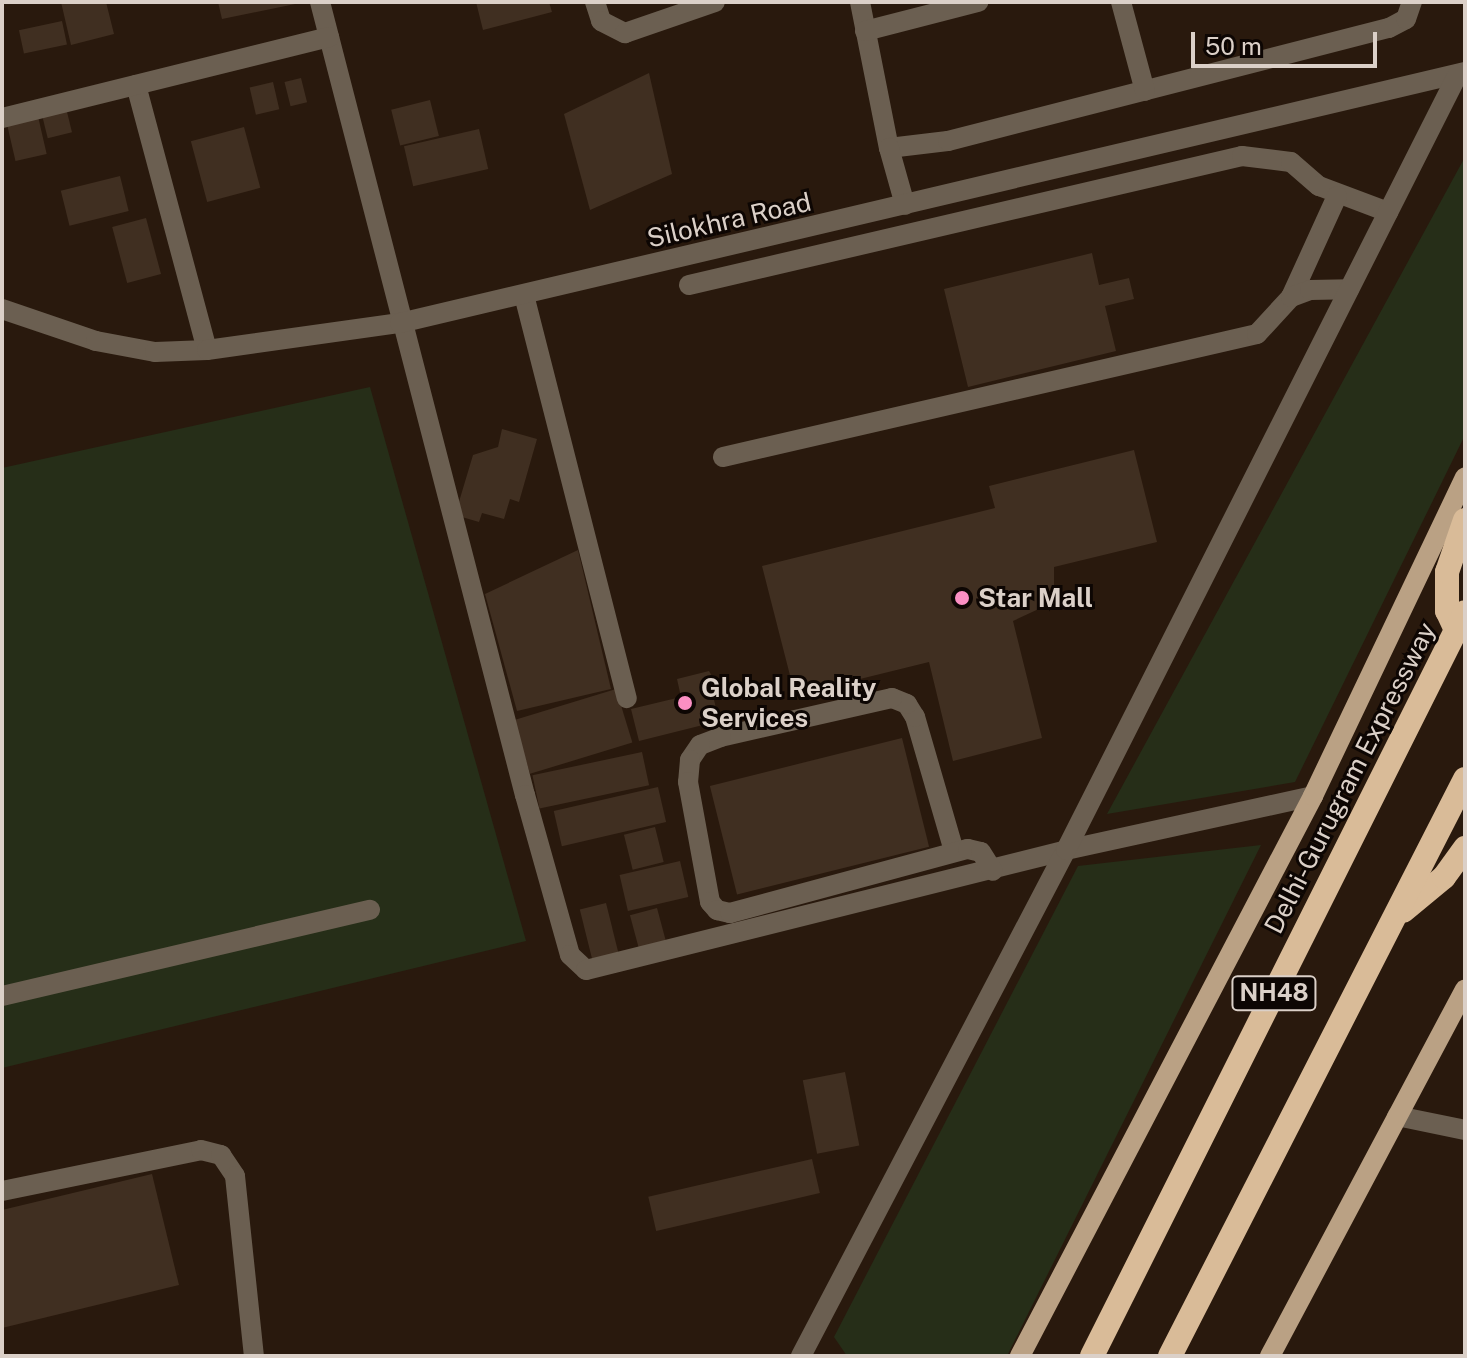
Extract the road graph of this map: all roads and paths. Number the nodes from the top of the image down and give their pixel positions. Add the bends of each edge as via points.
1 (320, 2) edge
2 (595, 2) edge
3 (715, 2) edge
4 (860, 2) edge
5 (978, 2) edge
6 (1121, 2) edge
7 (1412, 2) edge
8 (865, 31) junction
9 (329, 37) junction
10 (1461, 73) edge
11 (136, 85) junction
12 (1145, 91) junction
13 (2, 118) edge
14 (889, 148) junction
15 (1337, 196) junction
16 (905, 205) junction
17 (1388, 212) junction
18 (689, 285) dead end
19 (1349, 289) junction
20 (524, 295) junction
21 (1291, 297) junction
22 (2, 309) edge
23 (400, 323) junction
24 (207, 350) junction
25 (723, 457) dead end
26 (1465, 477) edge
27 (1465, 520) edge
28 (1460, 621) edge
29 (627, 698) dead end
30 (1465, 779) edge
31 (1313, 796) junction
32 (1465, 848) edge
33 (1066, 850) junction
34 (954, 851) junction
35 (993, 871) junction
36 (370, 910) dead end
37 (1394, 919) junction
38 (1465, 990) edge
39 (2, 996) edge
40 (1397, 1116) junction
41 (1465, 1130) edge
42 (2, 1191) edge
43 (254, 1356) edge
44 (801, 1356) edge
45 (1020, 1356) edge
46 (1092, 1356) edge
47 (1170, 1356) edge
48 (1270, 1356) edge

1 - 9 street
2 - 3 street via 601,21 625,33
4 - 8 street
5 - 8 street
6 - 12 street
7 - 12 street via 1406,19 1389,28
8 - 14 street
9 - 11 street
9 - 23 street
10 - 16 street, Silokhra Road
10 - 17 street
11 - 13 street
11 - 24 street
12 - 14 street via 948,141
14 - 16 street
15 - 17 street
15 - 18 street via 1291,162 1242,156
15 - 21 street
16 - 20 street, Silokhra Road
17 - 19 street
19 - 21 street via 1310,290
19 - 33 street
20 - 23 street, Silokhra Road
20 - 29 street
21 - 25 street via 1257,334
22 - 24 street, Silokhra Road via 96,341 155,352
23 - 24 street, Silokhra Road
23 - 35 street via 570,955 586,970
26 - 31 main road
27 - 28 highway via 1447,572 1447,611
28 - 46 highway, Delhi-Gurugram Expressway / NH48
30 - 37 highway, NH48
31 - 33 street
31 - 45 main road
32 - 37 highway via 1444,877
33 - 35 street
33 - 44 street
34 - 34 street via 730,913 717,910 710,902 693,812 690,760 700,745 721,737 892,698 907,704 915,717
34 - 35 street via 981,852
36 - 39 street
37 - 47 highway, NH48
38 - 40 main road
40 - 41 street
40 - 48 main road
42 - 43 street via 201,1150 221,1155 235,1176

